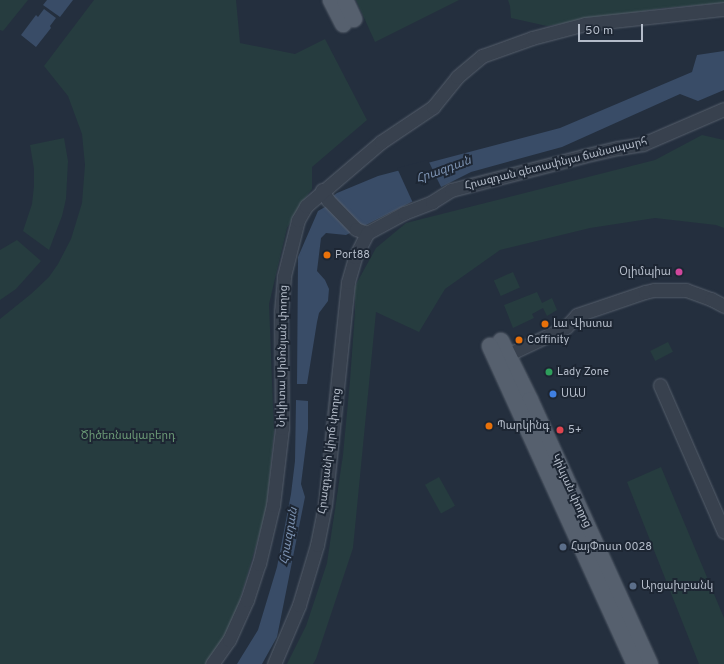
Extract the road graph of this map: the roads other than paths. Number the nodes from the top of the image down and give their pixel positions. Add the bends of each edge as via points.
1 (331, 0) edge
2 (345, 0) edge
3 (724, 9) edge
4 (724, 109) edge
5 (325, 195) junction
6 (362, 231) junction
7 (724, 306) edge
8 (499, 347) joint
9 (660, 386) dead end
10 (724, 532) edge
11 (605, 582) junction
12 (212, 664) edge
13 (274, 664) edge
14 (635, 664) edge
15 (650, 664) edge

1 - 2 main road via 348,22
3 - 5 street, Նիկիտա Սիմոնյան փողոց via 585,24 532,38 482,56 457,77 433,107 381,142
4 - 6 street, Հրազդան գետափնյա ճանապարհ via 643,144 590,154 451,190 432,202
5 - 6 street
5 - 12 street, Նիկիտա Սիմոնյան փողոց via 306,206 298,220 284,276 282,428 272,505 260,564 229,640
6 - 13 street, Հրազդանի կիրճ փողոց via 348,282 325,505 317,545 299,605
7 - 8 street via 711,298 686,290 654,290 577,315 566,327
8 - 11 main road, Կիևյան փողոց
9 - 10 street
11 - 14 main road, Կիևյան փողոց
11 - 15 main road, Կիևյան փողոց

